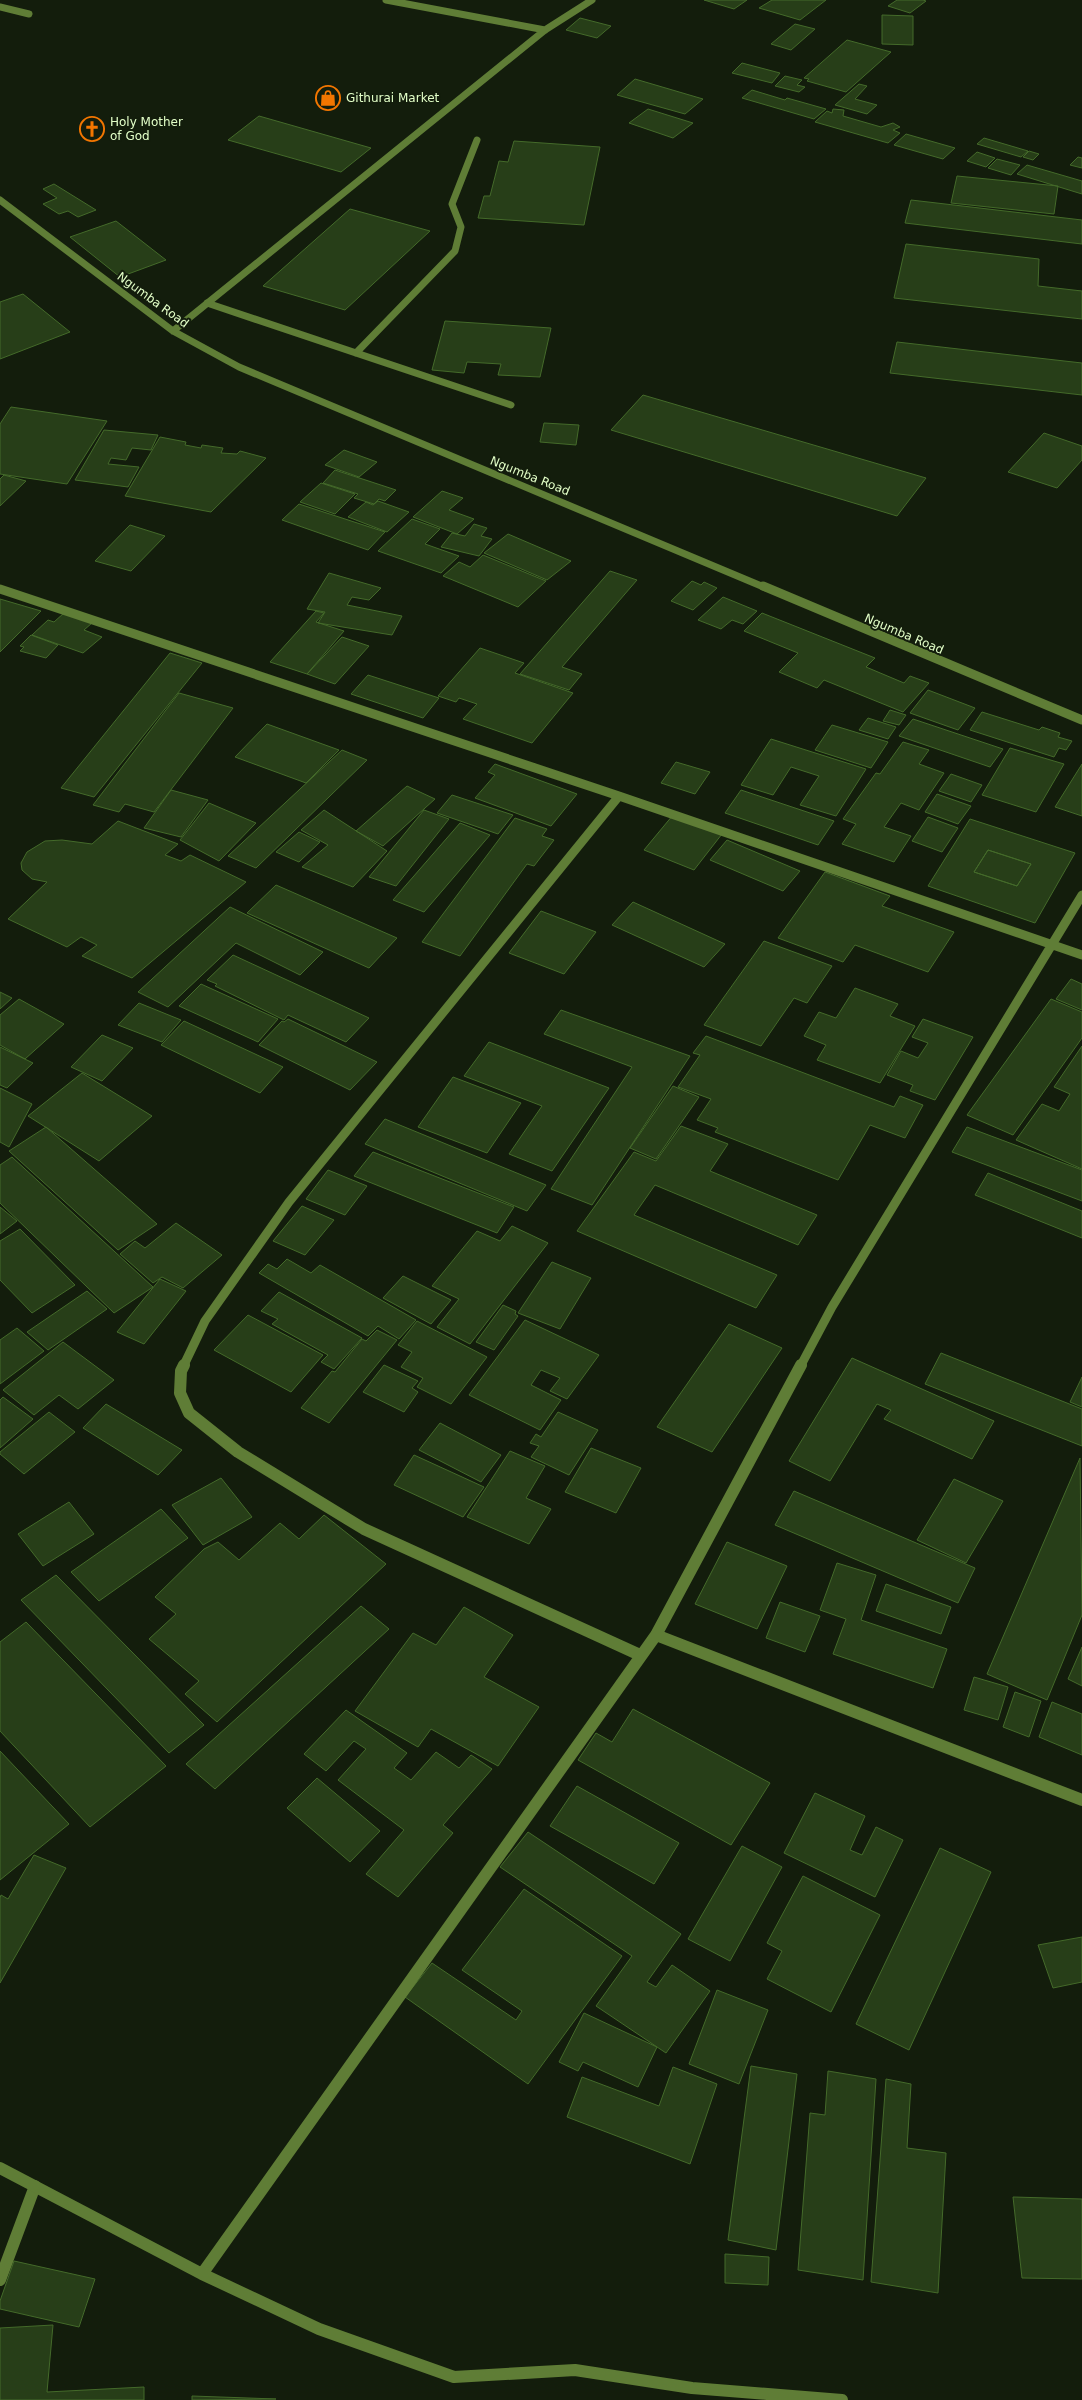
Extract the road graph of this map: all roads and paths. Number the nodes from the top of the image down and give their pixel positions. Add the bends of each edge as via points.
1 (386, 0) edge
2 (592, 0) edge
3 (0, 7) edge
4 (29, 14) dead end
5 (545, 30) junction
6 (477, 140) dead end
7 (2, 204) edge
8 (207, 303) junction
9 (173, 331) junction
10 (356, 353) junction
11 (511, 405) dead end
12 (0, 589) edge
13 (1082, 720) edge
14 (619, 796) junction
15 (1082, 895) edge
16 (1051, 945) junction
17 (1082, 955) edge
18 (656, 1636) junction
19 (640, 1655) junction
20 (1082, 1800) edge
21 (0, 2168) edge
22 (35, 2186) junction
23 (202, 2274) junction
24 (0, 2280) edge
25 (842, 2400) edge

1 - 5 street
2 - 5 street
3 - 4 street
5 - 8 street
6 - 10 street via 452,204 462,230 455,251
7 - 9 street, Ngumba Road
8 - 9 street
8 - 10 street
9 - 13 street, Ngumba Road via 274,382
10 - 11 street
12 - 14 street
14 - 16 street
14 - 19 street via 288,1202 205,1321 181,1371 180,1393 189,1413 238,1452 364,1529
15 - 16 street
16 - 17 street
16 - 18 street via 832,1307
18 - 19 street
18 - 20 street
19 - 23 street
21 - 22 street
22 - 23 street
22 - 24 street
23 - 25 street via 319,2329 454,2377 575,2370 692,2388

